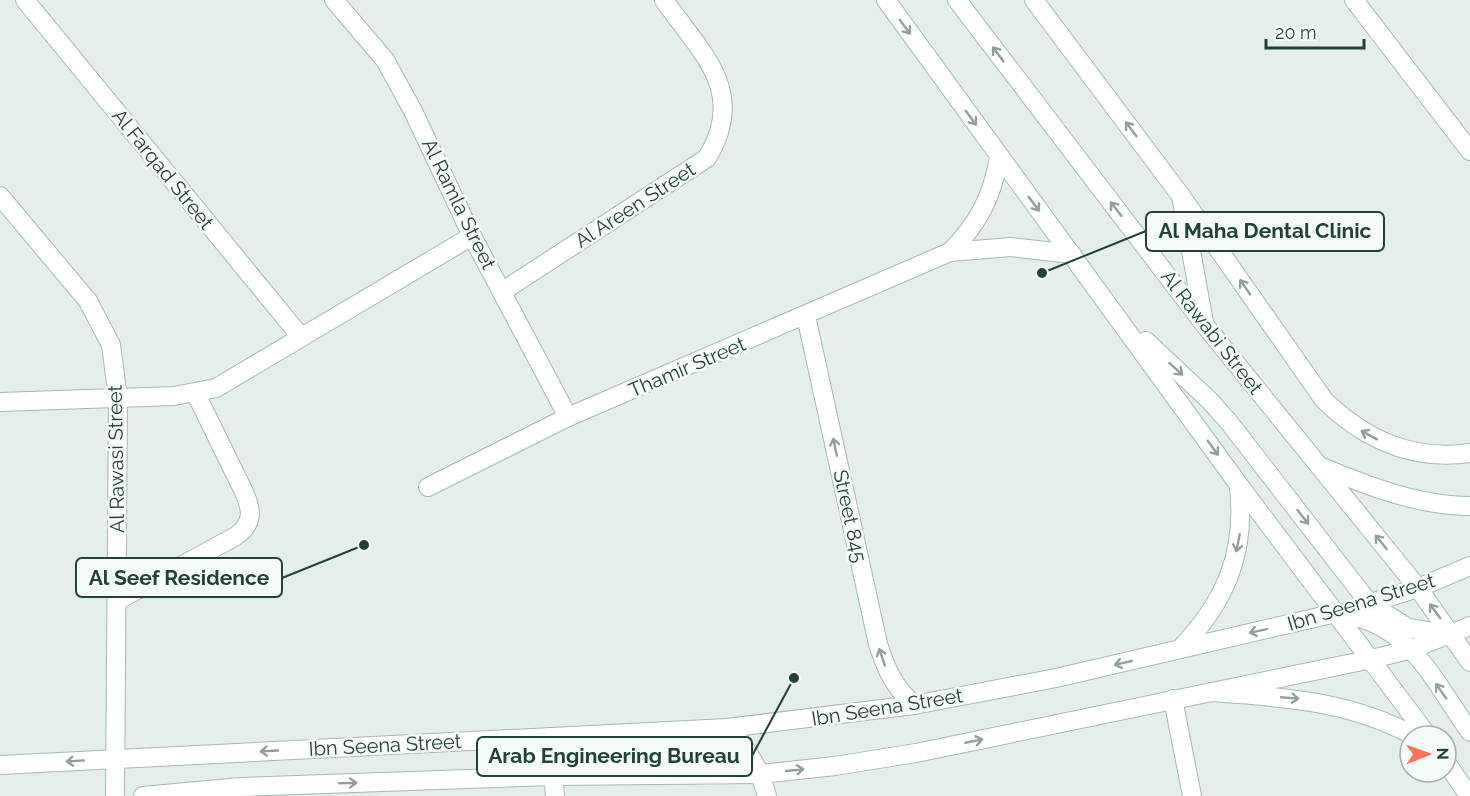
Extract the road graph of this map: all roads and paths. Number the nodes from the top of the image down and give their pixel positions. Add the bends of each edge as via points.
1 (25, 0) edge
2 (334, 0) edge
3 (663, 0) edge
4 (886, 0) edge
5 (957, 0) edge
6 (1034, 0) edge
7 (1354, 0) edge
8 (1470, 151) edge
9 (999, 158) junction
10 (0, 196) edge
11 (1182, 196) junction
12 (472, 236) junction
13 (950, 252) junction
14 (1072, 254) junction
15 (503, 291) junction
16 (806, 316) junction
17 (1118, 316) junction
18 (1204, 324) junction
19 (301, 337) junction
20 (196, 394) junction
21 (118, 398) junction
22 (0, 402) edge
23 (568, 417) junction
24 (1470, 453) edge
25 (1320, 467) junction
26 (1239, 485) junction
27 (428, 487) dead end
28 (1470, 506) edge
29 (1470, 566) edge
30 (1418, 588) junction
31 (117, 601) junction
32 (1370, 603) junction
33 (1336, 613) junction
34 (1470, 626) edge
35 (1452, 635) junction
36 (1180, 649) junction
37 (1412, 649) junction
38 (1371, 659) junction
39 (1470, 662) edge
40 (1211, 692) junction
41 (1173, 699) junction
42 (914, 705) junction
43 (1419, 724) edge
44 (727, 728) junction
45 (1398, 729) edge
46 (1470, 732) edge
47 (550, 737) junction
48 (116, 758) junction
49 (0, 765) edge
50 (761, 774) junction
51 (553, 776) junction
52 (1458, 780) edge
53 (116, 796) edge
54 (143, 796) edge
55 (555, 796) edge
56 (767, 796) edge
57 (1192, 796) edge
58 (1469, 796) edge

1 - 19 street, Al Farqad Street
2 - 12 street, Al Ramla Street via 385,60
3 - 15 street, Al Areen Street via 716,75 724,96 719,139 707,158
4 -> 9 street
18 -> 5 street, Al Rawabi Street
11 -> 6 street
7 - 8 street
9 - 13 street, Thamir Street via 984,210
9 -> 14 street
10 - 21 street, Al Rawasi Street via 88,301 111,345
11 - 18 street
24 -> 11 street via 1424,455 1395,448 1344,420 1323,400
12 - 15 street, Al Ramla Street
12 - 19 street
13 - 14 street, Thamir Street via 1011,247
13 - 16 street, Thamir Street
14 - 17 street
15 - 23 street, Al Ramla Street
16 - 23 street, Thamir Street
42 -> 16 street, Street 845 via 898,691 878,644
17 -> 26 street
17 -> 32 street via 1215,407
18 - 25 street, Al Rawabi Street
19 - 20 street via 216,388
20 - 21 street
20 - 31 street via 247,499 251,518 236,536
21 - 22 street
21 - 31 street, Al Rawasi Street
23 - 27 street, Thamir Street
25 - 28 street via 1413,498
30 -> 25 street, Al Rawabi Street
26 - 33 street
26 -> 36 street via 1242,511 1235,562 1214,610
29 - 30 street, Ibn Seena Street
30 - 32 street, Ibn Seena Street
35 -> 30 street, Al Rawabi Street
31 - 48 street, Al Rawasi Street
32 - 33 street, Ibn Seena Street
32 - 35 street via 1408,628
33 -> 36 street, Ibn Seena Street
33 - 37 street via 1378,623
33 - 38 street
34 - 35 street, Ibn Seena Street
35 - 37 street, Ibn Seena Street
35 - 39 street, Al Rawabi Street
36 -> 42 street, Ibn Seena Street
37 - 38 street, Ibn Seena Street
46 -> 37 street
38 - 40 street, Ibn Seena Street
38 - 43 street
40 - 41 street, Ibn Seena Street
40 -> 45 street via 1318,702 1352,709
50 -> 41 street, Ibn Seena Street via 916,753
41 - 57 street
42 - 44 street, Ibn Seena Street
44 - 47 street, Ibn Seena Street
44 - 50 street
47 -> 48 street, Ibn Seena Street
47 - 51 street
48 -> 49 street, Ibn Seena Street
48 - 53 street, Al Rawasi Street
50 - 51 street, Ibn Seena Street
50 - 56 street
54 -> 51 street, Ibn Seena Street via 241,787
51 - 55 street
52 - 58 street

